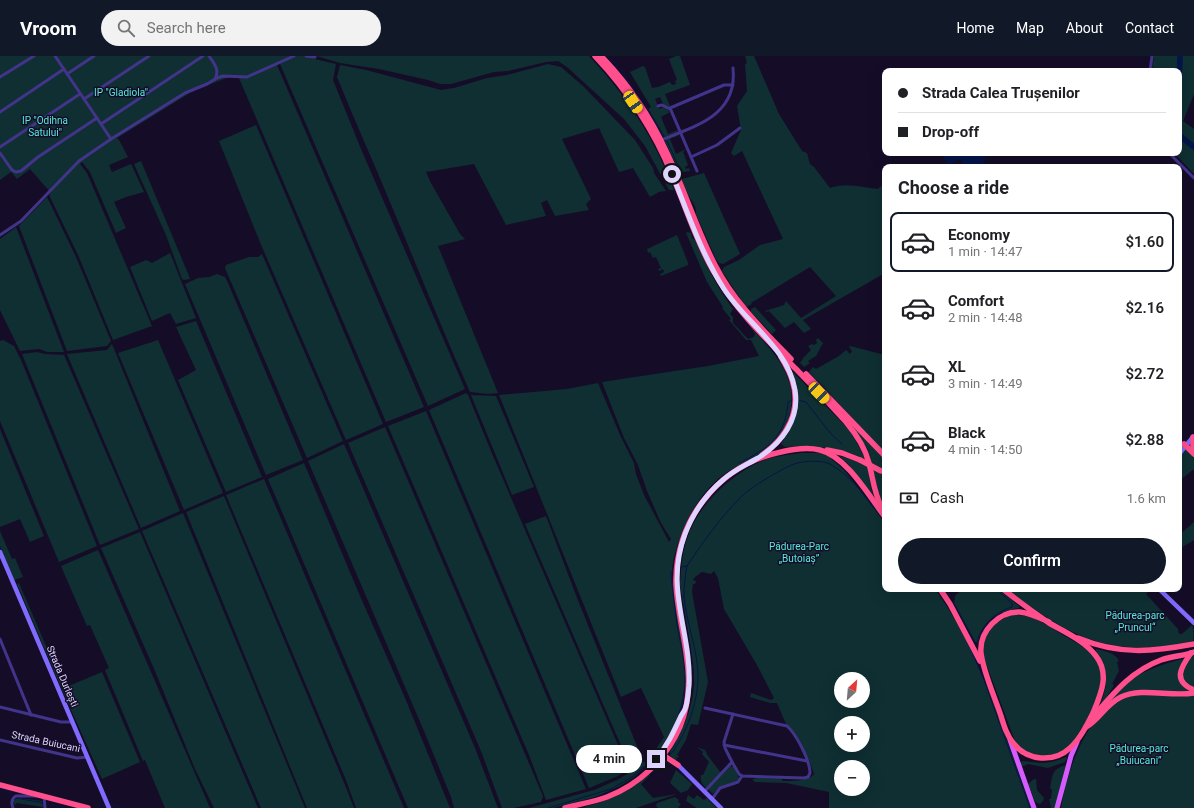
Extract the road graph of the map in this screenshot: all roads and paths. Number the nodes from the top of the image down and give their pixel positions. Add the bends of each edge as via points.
1 (34, 56) edge
2 (55, 56) edge
3 (94, 56) edge
4 (149, 56) edge
5 (203, 56) edge
6 (209, 56) edge
7 (294, 56) edge
8 (306, 56) edge
9 (595, 56) edge
10 (601, 56) edge
11 (1152, 56) edge
12 (315, 57) dead end
13 (733, 68) dead end
14 (1150, 68) edge
15 (64, 70) junction
16 (67, 74) junction
17 (0, 77) edge
18 (215, 79) junction
19 (733, 85) junction
20 (80, 94) junction
21 (84, 99) junction
22 (658, 106) dead end
23 (670, 110) junction
24 (0, 112) edge
25 (97, 118) junction
26 (101, 124) junction
27 (740, 128) dead end
28 (680, 132) junction
29 (110, 139) junction
30 (661, 140) junction
31 (0, 147) edge
32 (0, 153) edge
33 (1172, 156) edge
34 (690, 157) junction
35 (1180, 164) edge
36 (1182, 166) edge
37 (697, 171) dead end
38 (1194, 178) edge
39 (0, 235) edge
40 (778, 351) junction
41 (798, 368) junction
42 (1194, 435) edge
43 (1187, 448) edge
44 (820, 450) junction
45 (882, 453) edge
46 (757, 459) junction
47 (882, 471) edge
48 (882, 509) edge
49 (882, 511) edge
50 (0, 552) edge
51 (942, 592) edge
52 (1007, 592) edge
53 (1162, 592) edge
54 (1049, 622) junction
55 (1194, 624) edge
56 (1069, 634) junction
57 (0, 639) edge
58 (1194, 644) edge
59 (1192, 652) edge
60 (987, 673) junction
61 (1194, 691) edge
62 (0, 707) edge
63 (705, 708) dead end
64 (685, 709) junction
65 (733, 714) junction
66 (31, 715) junction
67 (73, 722) junction
68 (1086, 725) junction
69 (1008, 735) junction
70 (1078, 739) junction
71 (0, 740) edge
72 (724, 745) junction
73 (664, 755) junction
74 (88, 758) junction
75 (807, 761) junction
76 (732, 762) junction
77 (676, 767) junction
78 (742, 776) junction
79 (0, 786) edge
80 (621, 791) junction
81 (704, 792) junction
82 (712, 799) junction
83 (44, 802) edge
84 (587, 802) junction
85 (14, 808) edge
86 (88, 808) edge
87 (109, 808) edge
88 (565, 808) edge
89 (721, 808) edge
90 (1034, 808) edge
91 (1057, 808) edge

1 - 17 street
2 - 15 street
3 - 16 street
4 - 21 street
5 - 26 street
6 - 18 street via 216,67
7 - 18 street via 247,77 223,76
8 - 12 street
9 - 40 highway via 633,102 657,141 701,247 724,290
10 - 30 highway via 633,94
11 - 14 street
13 - 19 street
15 - 16 street
15 - 24 street
16 - 20 street
18 - 29 street via 185,93
19 - 23 street via 724,86
19 - 28 street via 722,109 709,120
20 - 21 street
20 - 31 street
21 - 25 street
22 - 23 street via 662,105
23 - 28 street
25 - 26 street
25 - 32 street via 21,171 12,170
26 - 29 street
27 - 34 street via 717,145
28 - 30 street
28 - 34 street
29 - 39 street via 79,161 20,221
30 - 41 highway via 708,251 724,281 745,311
33 - 35 street
34 - 37 street
36 - 38 street
40 - 41 highway
40 - 46 highway via 794,385 794,414 784,435
41 - 45 highway
41 - 48 highway via 856,435 867,457 876,496
42 - 43 highway
42 - 43 street
44 - 46 highway via 800,449
44 - 47 highway, bridge via 842,453
44 - 49 highway via 845,465
46 - 64 highway via 731,473 707,496 686,531 680,549 676,586 689,672
50 - 67 street, Strada Durlești
51 - 60 highway
52 - 54 highway
53 - 55 street
54 - 56 highway
54 - 60 highway via 1019,612 997,619 986,632 981,644 981,654
56 - 58 highway via 1098,645 1130,650 1167,649
56 - 68 highway via 1094,653 1103,669 1103,687
57 - 66 street
59 - 61 highway via 1181,668 1180,676 1186,686
59 - 68 highway via 1161,660 1134,674 1115,691
60 - 69 highway
61 - 68 highway via 1182,695 1129,694 1108,706 1092,724
62 - 66 street
63 - 65 street
64 - 73 highway
64 - 77 highway via 685,718 668,752
64 - 84 highway via 668,743 645,770 620,788
65 - 72 street
65 - 75 street via 787,726 793,732
66 - 67 street
67 - 74 street, Strada Durlești
68 - 70 highway
69 - 70 highway via 1022,752 1043,759 1065,753
69 - 90 main road
70 - 91 main road
71 - 74 street, Strada Buiucani via 77,758
72 - 75 street
72 - 76 street
73 - 77 highway
73 - 80 highway via 644,776
73 - 84 highway via 630,784 612,794
74 - 87 street, Strada Durlești
75 - 78 street via 810,773 804,778
76 - 78 street
76 - 81 street
77 - 80 highway via 667,760 662,760 646,776
77 - 81 street
78 - 82 street via 738,782 720,788
79 - 83 highway
80 - 84 highway
81 - 82 street
82 - 89 street
83 - 85 street via 16,796 12,804
83 - 86 highway
84 - 88 highway

